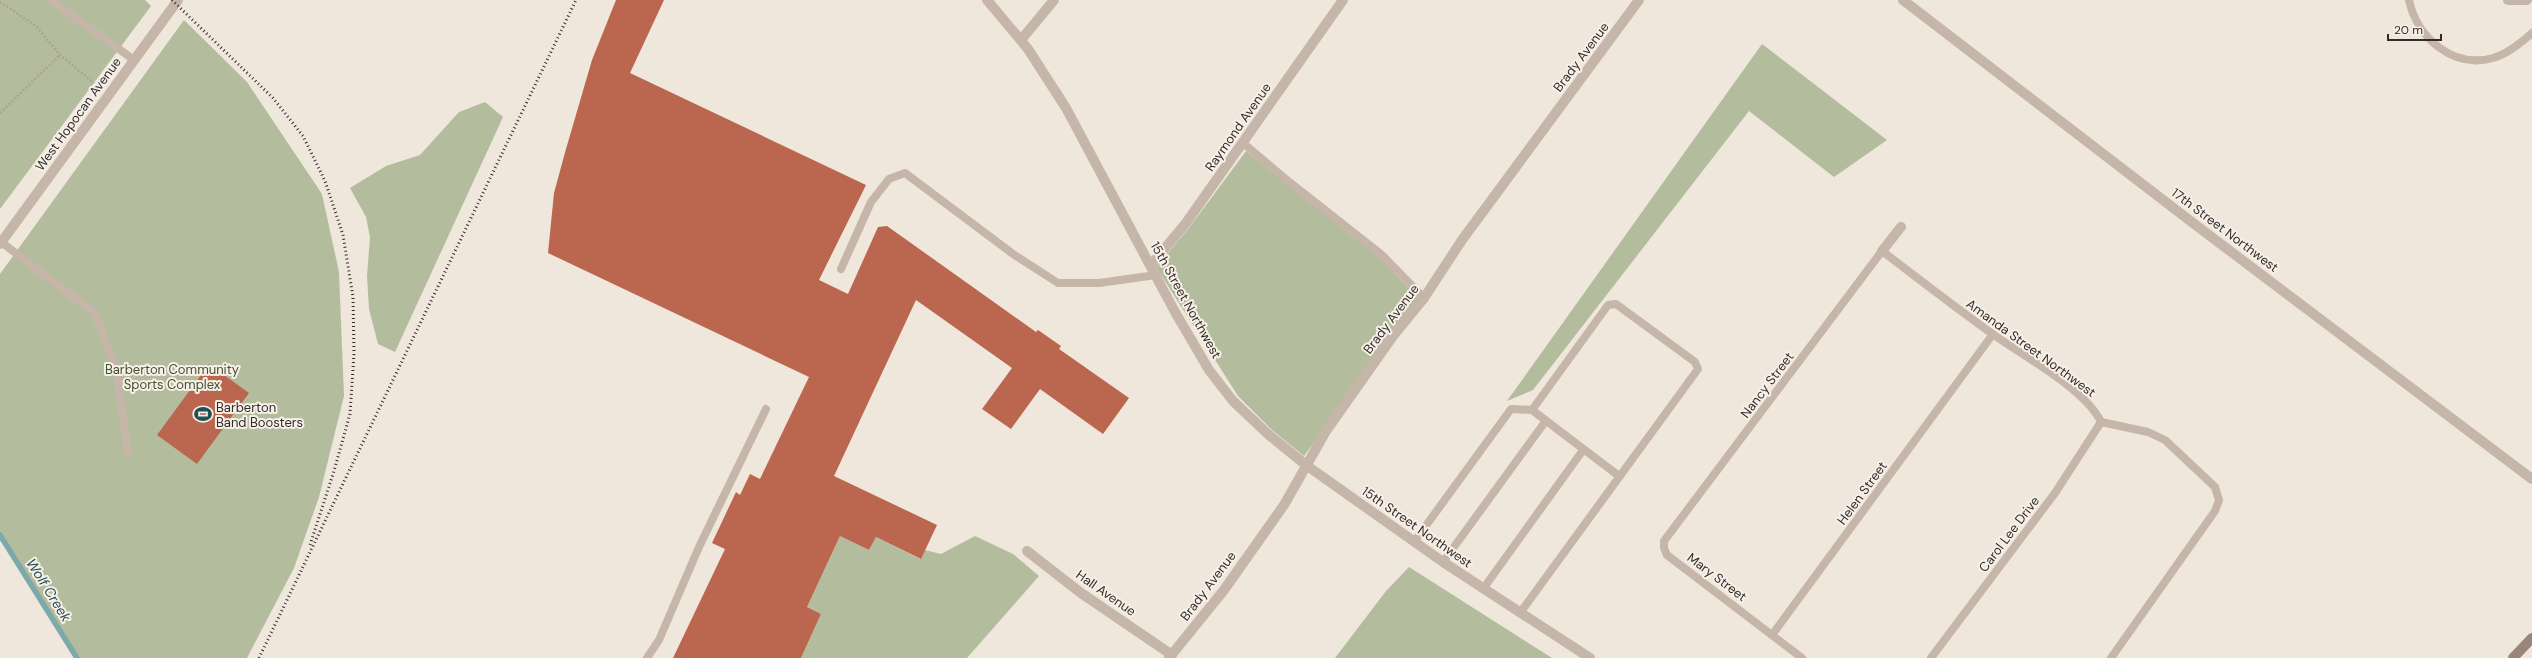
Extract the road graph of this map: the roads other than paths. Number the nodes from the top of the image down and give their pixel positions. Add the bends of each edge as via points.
1 (51, 0) edge
2 (178, 0) edge
3 (987, 0) edge
4 (1054, 0) edge
5 (1343, 0) edge
6 (1639, 0) edge
7 (1903, 0) edge
8 (2409, 0) edge
9 (2508, 0) edge
10 (2527, 0) edge
11 (2532, 33) edge
12 (1021, 40) junction
13 (134, 60) junction
14 (1243, 143) junction
15 (1901, 227) dead end
16 (1, 243) edge
17 (1882, 252) junction
18 (1151, 266) junction
19 (841, 269) dead end
20 (1156, 275) junction
21 (1424, 298) junction
22 (1992, 334) junction
23 (766, 409) dead end
24 (1532, 410) junction
25 (1545, 422) junction
26 (2101, 422) junction
27 (1583, 450) junction
28 (128, 453) dead end
29 (1306, 465) junction
30 (1619, 476) junction
31 (2532, 479) edge
32 (1672, 532) joint
33 (1414, 542) junction
34 (1027, 551) dead end
35 (1443, 562) junction
36 (1483, 589) junction
37 (1520, 613) junction
38 (1772, 635) junction
39 (2532, 638) edge
40 (1170, 656) edge
41 (647, 658) edge
42 (1590, 658) edge
43 (1802, 658) edge
44 (1931, 658) edge
45 (2111, 658) edge
46 (2513, 658) edge

1 - 13 lane
2 - 13 street, West Hopocan Avenue
3 - 12 street, 15th Street Northwest
4 - 12 street
5 - 14 street, Raymond Avenue
6 - 21 street, Brady Avenue via 1462,240
7 - 31 street, 17th Street Northwest
8 - 11 lane via 2418,25 2432,42 2454,57 2464,60 2494,58 2521,43
9 - 10 street
12 - 18 street, 15th Street Northwest via 1066,108
13 - 16 street, West Hopocan Avenue
14 - 18 street, Raymond Avenue via 1186,223
14 - 21 lane via 1382,255
15 - 17 street
16 - 28 lane via 94,312 116,370
17 - 22 lane, Amanda Street Northwest
17 - 32 lane, Nancy Street
18 - 20 street, 15th Street Northwest
19 - 20 lane via 871,202 889,179 905,173 1014,254 1058,283 1099,283
20 - 29 street, 15th Street Northwest via 1209,370 1234,401 1269,435
21 - 29 street, Brady Avenue via 1393,336 1326,431
22 - 26 lane, Amanda Street Northwest via 2072,389 2096,411
22 - 38 lane, Helen Street
23 - 41 lane via 699,547 659,640
24 - 25 lane
24 - 30 lane via 1608,305 1616,304 1695,362 1698,369
24 - 33 lane via 1511,409
25 - 27 lane
25 - 35 lane
26 - 44 lane, Carol Lee Drive via 2055,493
26 - 45 lane via 2148,432 2165,440 2215,487 2219,500 2215,510
27 - 30 lane
27 - 36 lane
29 - 33 street, 15th Street Northwest
29 - 40 street, Brady Avenue via 1284,505 1224,590
30 - 37 lane
32 - 38 lane, Mary Street via 1664,541 1668,555
33 - 35 street, 15th Street Northwest
34 - 40 street, Hall Avenue
35 - 36 street, 15th Street Northwest
36 - 37 street, 15th Street Northwest
37 - 42 street, 15th Street Northwest
38 - 43 lane
39 - 46 main road

